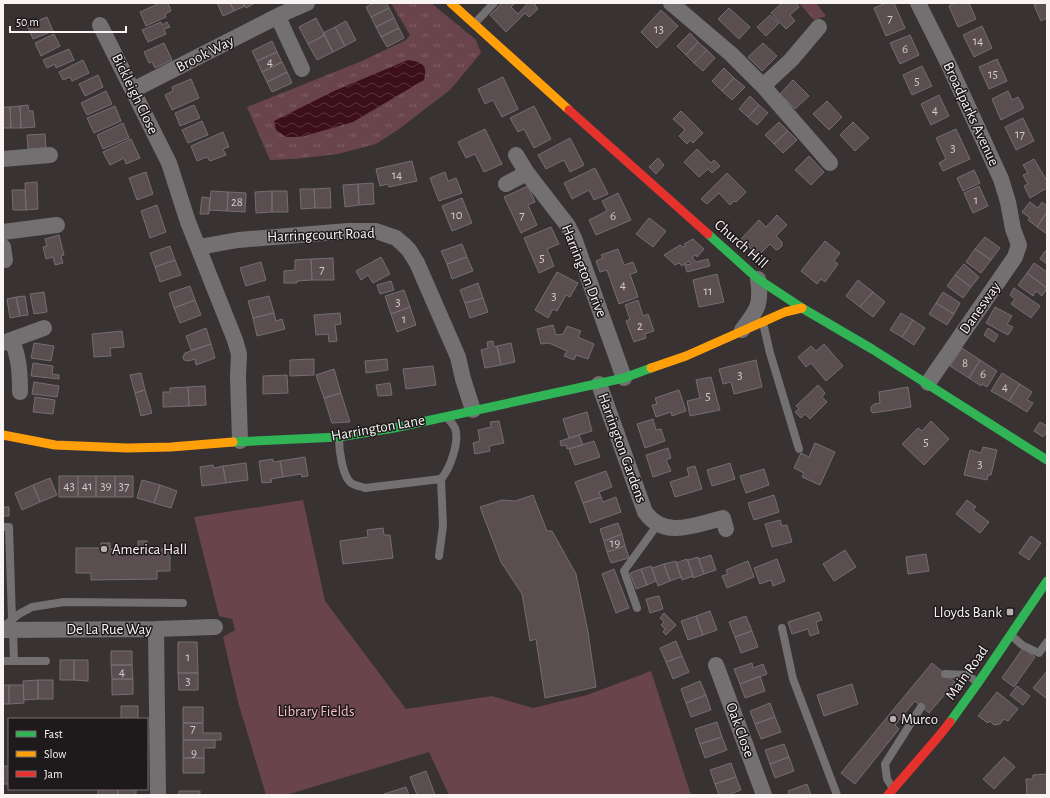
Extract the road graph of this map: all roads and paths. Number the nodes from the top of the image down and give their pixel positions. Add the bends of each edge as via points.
1 (307, 3) edge
2 (451, 3) edge
3 (494, 3) edge
4 (672, 3) edge
5 (918, 3) edge
6 (279, 11) edge
7 (474, 24) junction
8 (100, 25) dead end
9 (819, 27) dead end
10 (302, 69) dead end
11 (763, 86) junction
12 (132, 90) junction
13 (50, 155) dead end
14 (516, 155) dead end
15 (3, 159) edge
16 (830, 163) dead end
17 (528, 173) junction
18 (506, 184) dead end
19 (57, 225) dead end
20 (1013, 229) joint
21 (3, 232) edge
22 (199, 247) junction
23 (758, 279) junction
24 (802, 308) junction
25 (762, 322) junction
26 (44, 328) dead end
27 (741, 331) junction
28 (8, 342) edge
29 (624, 378) junction
30 (928, 383) junction
31 (599, 384) junction
32 (20, 392) dead end
33 (473, 410) junction
34 (446, 416) junction
35 (3, 435) edge
36 (339, 437) junction
37 (240, 441) junction
38 (799, 449) dead end
39 (1047, 460) edge
40 (441, 479) junction
41 (658, 524) junction
42 (3, 527) edge
43 (726, 530) dead end
44 (439, 556) dead end
45 (1047, 581) edge
46 (183, 602) dead end
47 (637, 608) dead end
48 (8, 626) edge
49 (215, 627) dead end
50 (782, 628) dead end
51 (156, 629) junction
52 (1010, 635) junction
53 (1047, 642) edge
54 (3, 661) edge
55 (14, 661) junction
56 (46, 661) dead end
57 (716, 665) dead end
58 (945, 674) dead end
59 (978, 683) junction
60 (921, 706) dead end
61 (891, 792) edge
62 (158, 795) edge
63 (764, 795) edge
64 (837, 795) edge

1 - 6 street, Brook Way
2 - 7 street, Church Hill
3 - 7 lane
4 - 11 street via 731,54
5 - 20 street, Broadparks Avenue via 1000,180 1008,202
6 - 10 street
6 - 12 street, Brook Way
7 - 23 street, Church Hill
8 - 12 street, Bickleigh Close
9 - 11 street via 791,60
11 - 16 street
12 - 22 street, Bickleigh Close via 169,163
13 - 15 street
14 - 17 street, Harrington Drive
17 - 18 street
17 - 29 street, Harrington Drive via 574,238
19 - 21 street
20 - 30 street, Danesway via 1019,245 1015,258
22 - 33 street, Harringcourt Road via 238,240 348,231 376,231 396,238 409,250 417,263 458,357
22 - 37 street via 239,354
23 - 24 street, Church Hill
23 - 27 street, Harrington Lane via 759,304
24 - 25 street, Harrington Lane
24 - 30 street, Church Hill
25 - 27 street, Harrington Lane
25 - 38 lane
26 - 28 street
27 - 29 street, Harrington Lane via 686,356
28 - 32 street via 18,358
29 - 31 street, Harrington Lane
30 - 39 street, Church Hill
31 - 33 street, Harrington Lane
31 - 41 street, Harrington Gardens via 645,512
33 - 34 street, Harrington Lane
34 - 36 street, Harrington Lane
34 - 40 lane via 455,428 456,439 447,473
35 - 37 street, Harrington Lane via 55,445 119,447 171,447
36 - 37 street, Harrington Lane
36 - 40 lane via 345,475 357,486 365,488
40 - 44 lane via 443,526
41 - 43 street via 678,529 723,518
41 - 47 lane via 624,571
42 - 48 lane via 9,527
45 - 52 street, Main Road
46 - 48 lane via 64,602 32,607
48 - 51 street, De La Rue Way
48 - 55 lane
49 - 51 street, De La Rue Way
50 - 64 lane via 794,679
51 - 62 street
52 - 53 lane via 1022,645 1039,653
52 - 59 street, Main Road
54 - 55 lane
55 - 56 lane
57 - 63 street, Oak Close
58 - 59 lane via 968,675
59 - 61 street, Main Road via 939,736
60 - 61 lane via 885,764

